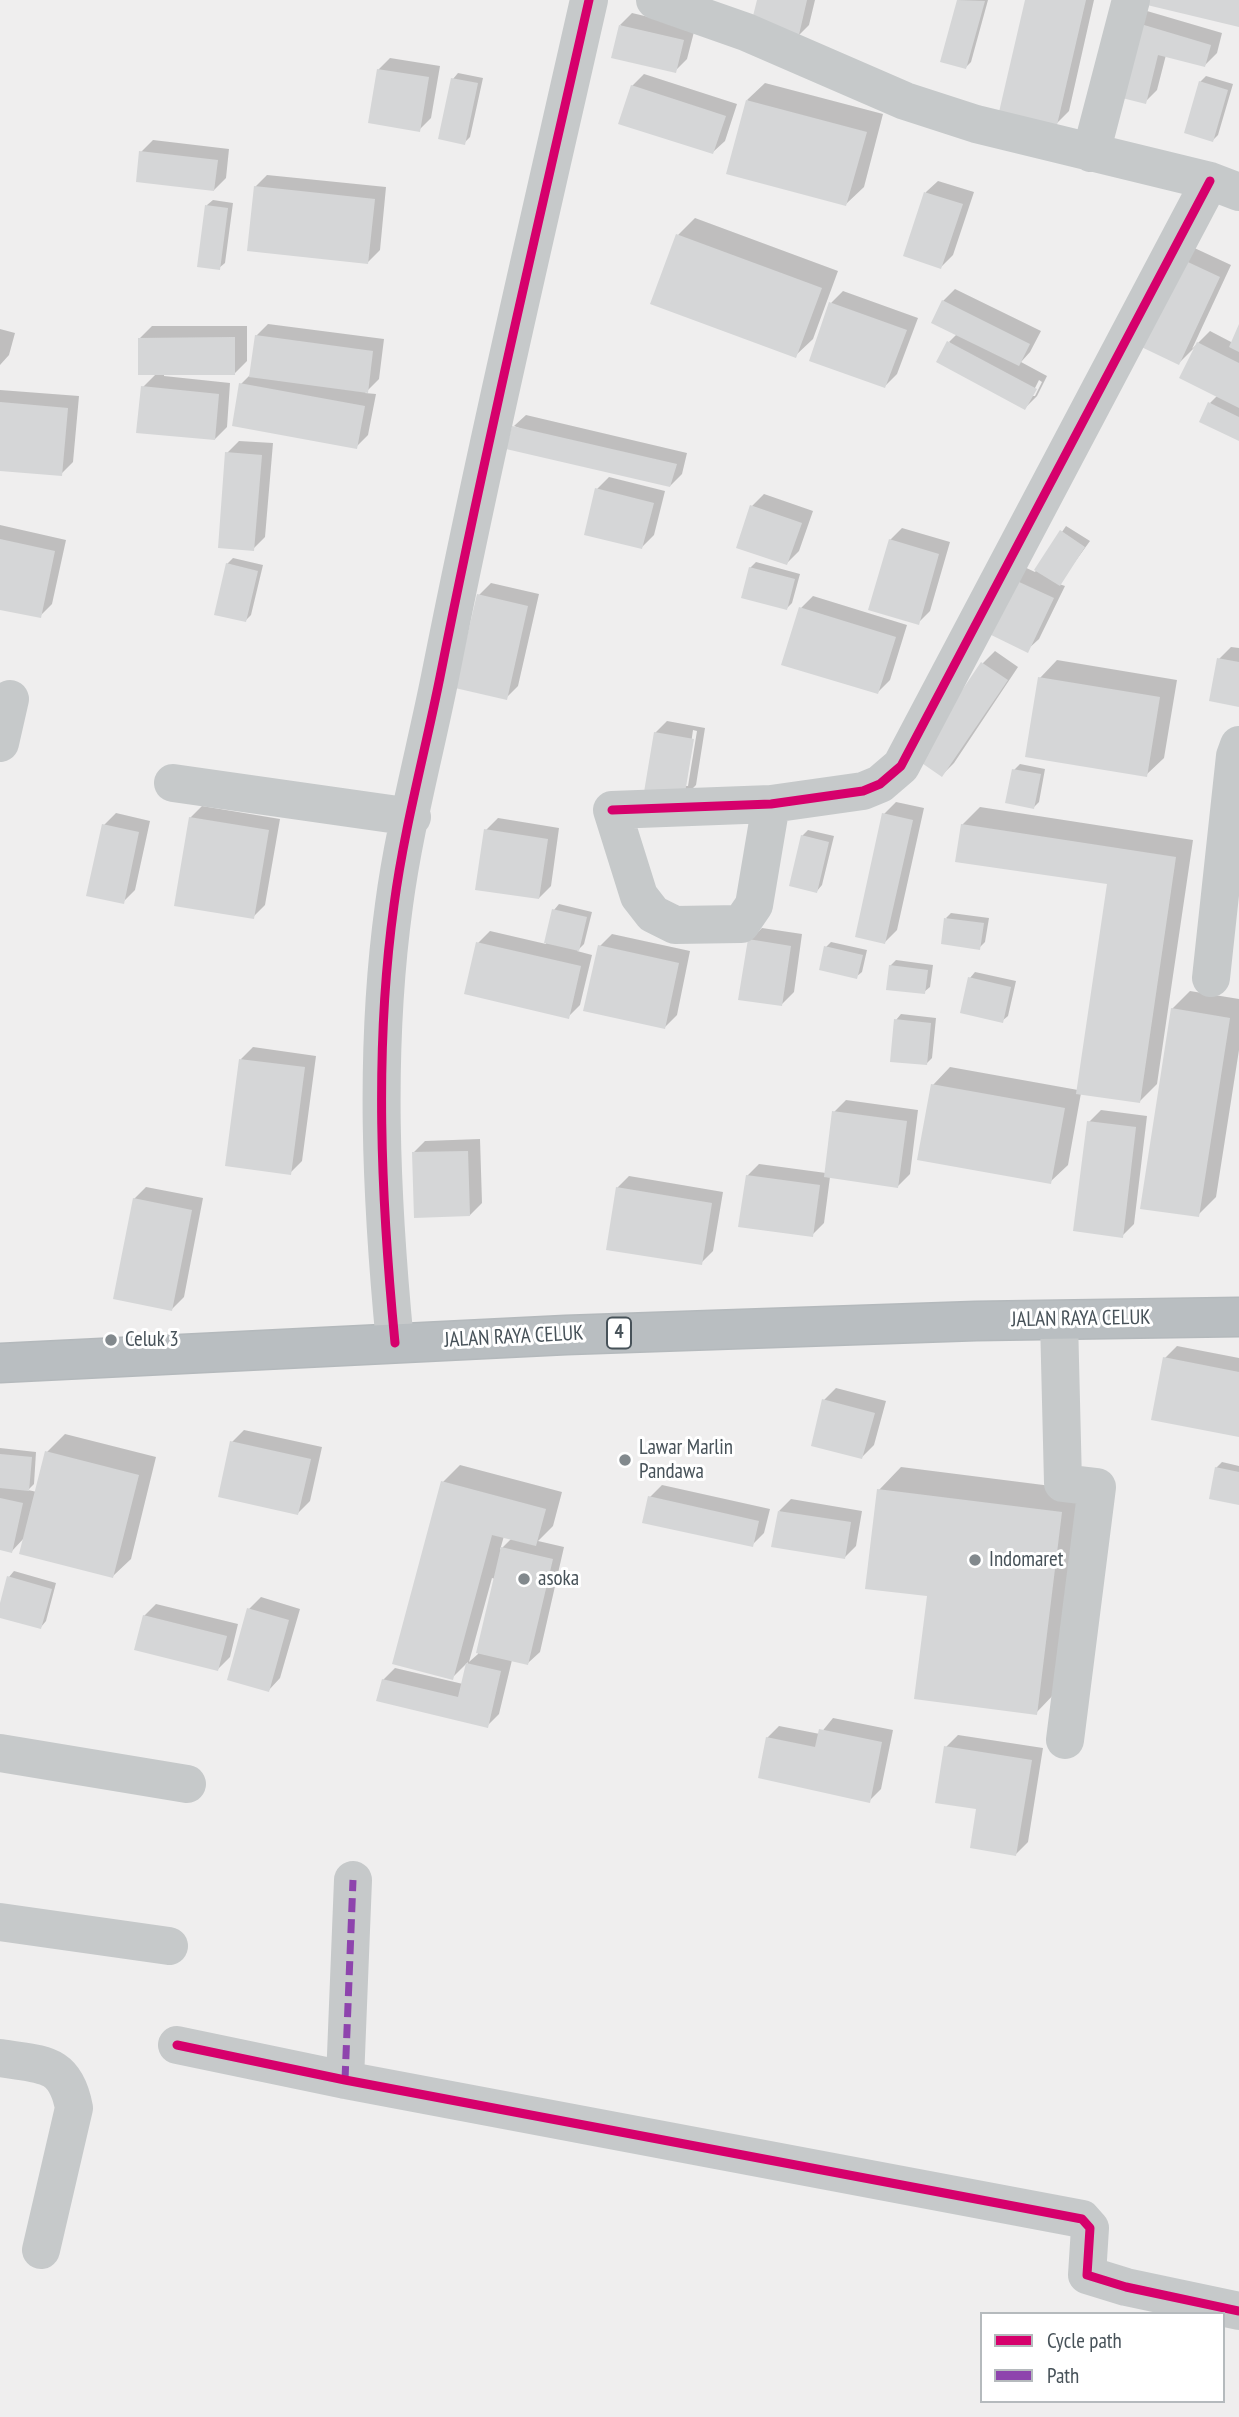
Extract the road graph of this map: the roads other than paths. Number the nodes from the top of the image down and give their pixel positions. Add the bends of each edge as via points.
1 (589, 0) edge
2 (655, 0) edge
3 (1132, 0) edge
4 (1091, 153) junction
5 (1225, 186) edge
6 (10, 699) dead end
7 (0, 743) edge
8 (1239, 745) edge
9 (173, 783) dead end
10 (771, 804) junction
11 (412, 817) junction
12 (1211, 978) dead end
13 (1239, 1317) edge
14 (1059, 1320) junction
15 (395, 1343) junction
16 (0, 1363) edge
17 (1065, 1740) dead end
18 (0, 1753) edge
19 (187, 1784) dead end
20 (353, 1880) dead end
21 (0, 1922) edge
22 (169, 1946) dead end
23 (177, 2045) dead end
24 (0, 2058) edge
25 (345, 2080) junction
26 (41, 2250) dead end
27 (1239, 2311) edge

1 - 11 street via 502,380
2 - 4 street via 746,32 905,102
3 - 4 street
4 - 5 street
5 - 10 street via 901,765 880,784 863,791
6 - 7 street
8 - 12 street
9 - 11 street
10 - 10 street via 612,810 639,896 653,914 675,925 741,924 754,905
11 - 15 street via 394,904 382,1062 386,1255
13 - 14 highway, JALAN RAYA CELUK / 4
14 - 15 highway, JALAN RAYA CELUK / 4
14 - 17 street via 1063,1483 1097,1487
15 - 16 highway, JALAN RAYA CELUK / 4
18 - 19 street
20 - 25 street
21 - 22 street
23 - 25 street
24 - 26 street via 48,2066 58,2071 71,2091 74,2108
25 - 27 street via 1082,2219 1090,2228 1087,2275

